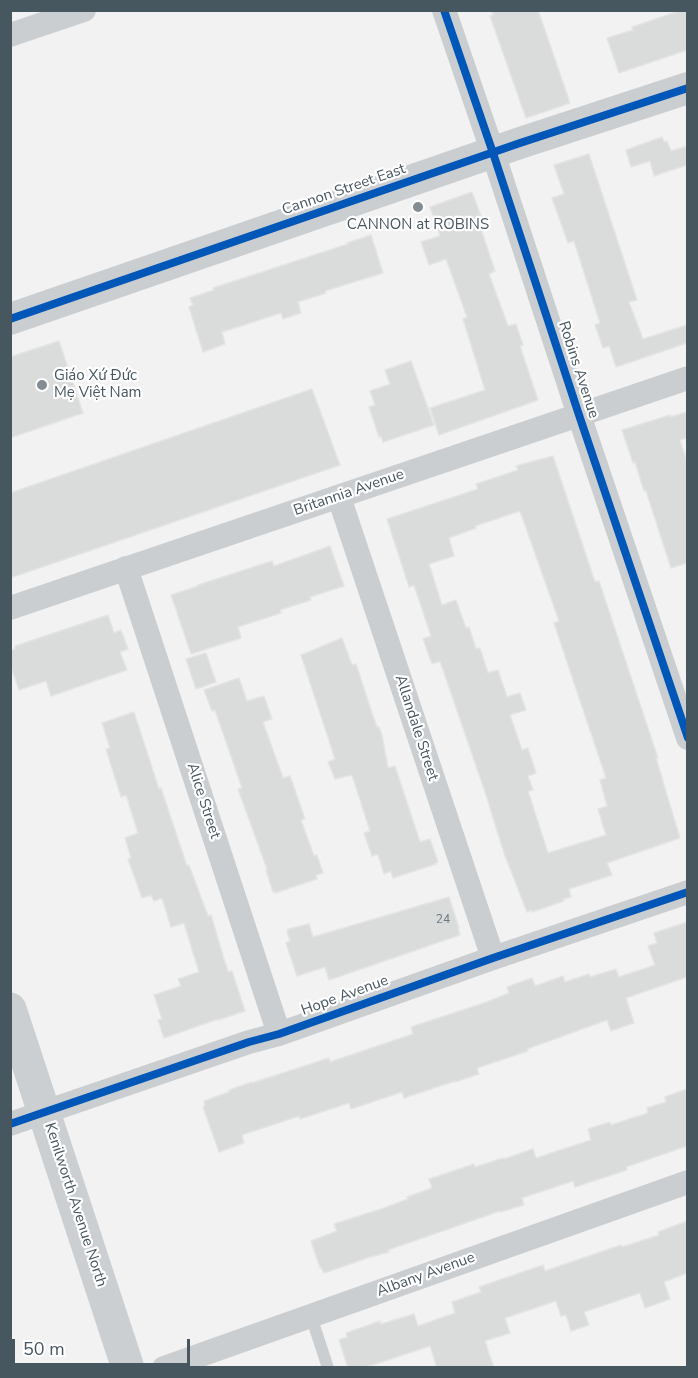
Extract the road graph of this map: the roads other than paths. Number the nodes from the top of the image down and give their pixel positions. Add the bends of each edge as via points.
1 (84, 10) edge
2 (444, 10) edge
3 (10, 35) edge
4 (687, 88) edge
5 (493, 153) junction
6 (10, 319) edge
7 (687, 378) edge
8 (579, 415) junction
9 (339, 497) junction
10 (126, 568) junction
11 (10, 608) edge
12 (687, 738) edge
13 (687, 892) edge
14 (493, 958) junction
15 (10, 1010) edge
16 (279, 1034) junction
17 (45, 1112) junction
18 (10, 1124) edge
19 (687, 1182) edge
20 (311, 1316) junction
21 (128, 1368) edge
22 (164, 1368) edge
23 (328, 1368) edge

1 - 3 street
2 - 5 street, Robins Avenue
4 - 5 street, Cannon Street East
5 - 6 street, Cannon Street East
5 - 8 street, Robins Avenue
7 - 8 street, Britannia Avenue
8 - 9 street, Britannia Avenue
8 - 12 street, Robins Avenue
9 - 10 street, Britannia Avenue
9 - 14 street, Allandale Street
10 - 11 street, Britannia Avenue
10 - 16 street, Alice Street
13 - 14 street, Hope Avenue
14 - 16 street, Hope Avenue
15 - 17 main road, Kenilworth Avenue North
16 - 17 street, Hope Avenue
17 - 18 street, Hope Avenue
17 - 21 main road, Kenilworth Avenue North
19 - 20 street, Albany Avenue
20 - 22 street, Albany Avenue
20 - 23 lane

